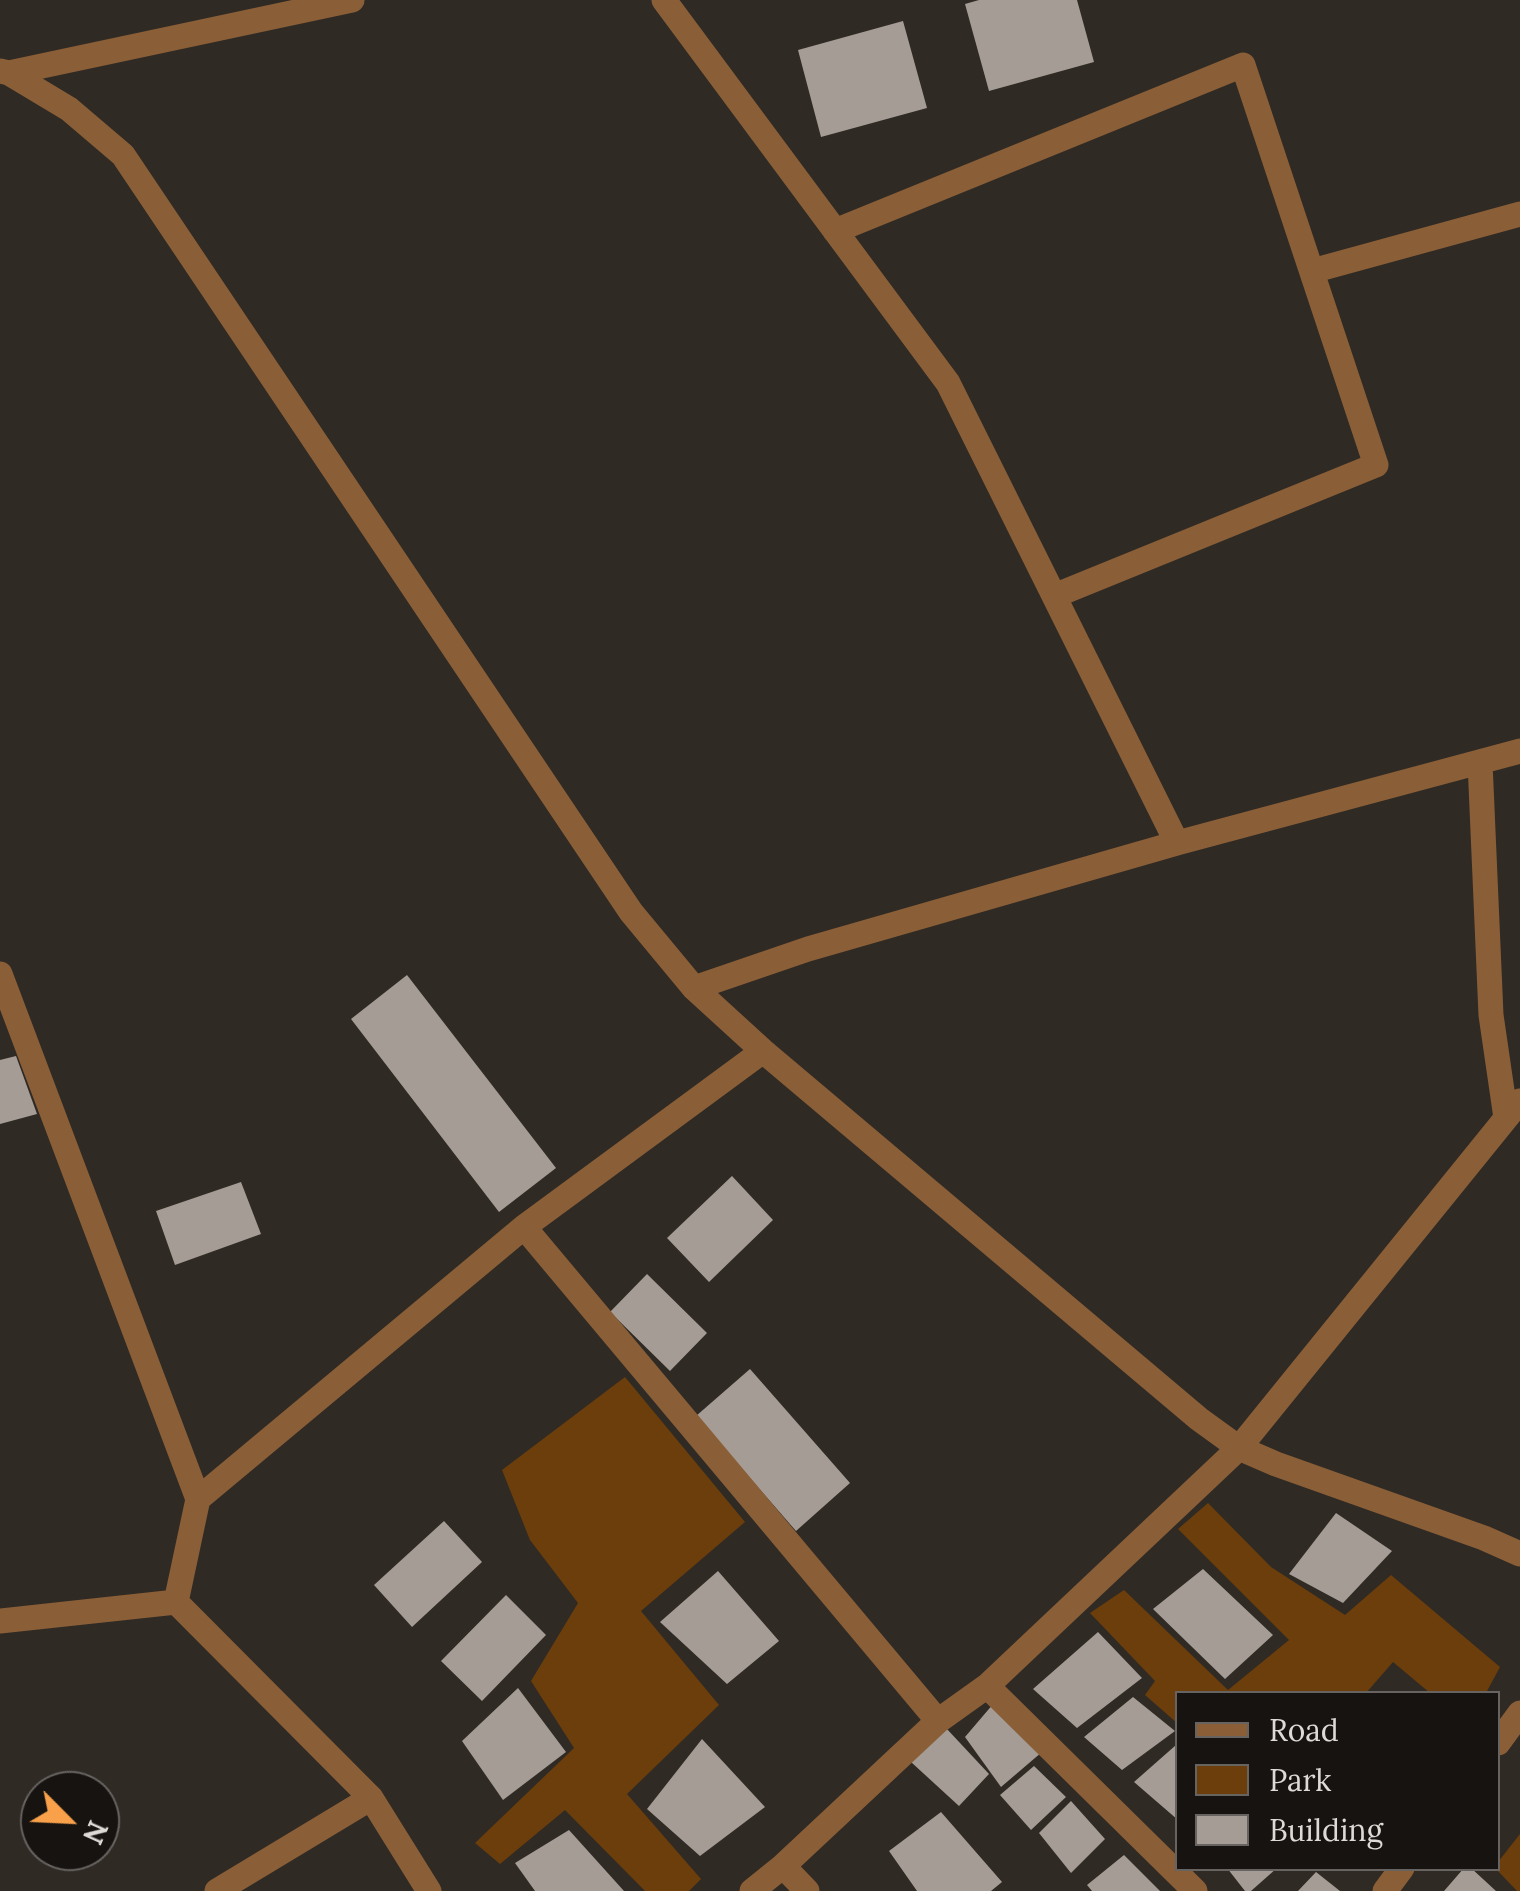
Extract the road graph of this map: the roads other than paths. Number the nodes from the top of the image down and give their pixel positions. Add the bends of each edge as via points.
1 (352, 0) edge
2 (664, 0) edge
3 (5, 72) edge
4 (1520, 214) edge
5 (835, 231) junction
6 (1312, 272) junction
7 (1054, 596) junction
8 (1520, 752) edge
9 (1480, 762) junction
10 (1177, 843) junction
11 (0, 974) edge
12 (694, 988) junction
13 (12, 1034) edge
14 (763, 1050) junction
15 (1513, 1109) edge
16 (524, 1227) junction
17 (1239, 1448) junction
18 (198, 1498) junction
19 (1520, 1554) edge
20 (176, 1602) junction
21 (0, 1621) edge
22 (986, 1686) junction
23 (1520, 1713) edge
24 (938, 1721) junction
25 (1500, 1740) edge
26 (371, 1798) junction
27 (783, 1866) junction
28 (1175, 1870) edge
29 (1176, 1871) edge
30 (217, 1891) edge
31 (429, 1891) edge
32 (752, 1891) edge
33 (807, 1891) edge
34 (1196, 1891) edge

1 - 3 street
2 - 5 street
3 - 12 street via 68,109 123,155 631,912
4 - 6 street
5 - 6 street via 1244,65
5 - 7 street via 948,384
6 - 7 street via 1376,465
7 - 10 street
8 - 9 street
9 - 10 street
9 - 15 street via 1490,1015
10 - 12 street via 808,948
11 - 13 street
12 - 14 street
13 - 18 street
14 - 16 street
14 - 17 street
15 - 17 street
16 - 18 street
16 - 24 street
17 - 19 street
17 - 22 street
18 - 20 street
20 - 21 street
20 - 26 street
22 - 24 street
22 - 28 street
23 - 25 street
24 - 27 street
26 - 30 street
26 - 31 street
27 - 32 street
27 - 33 street
29 - 34 street

